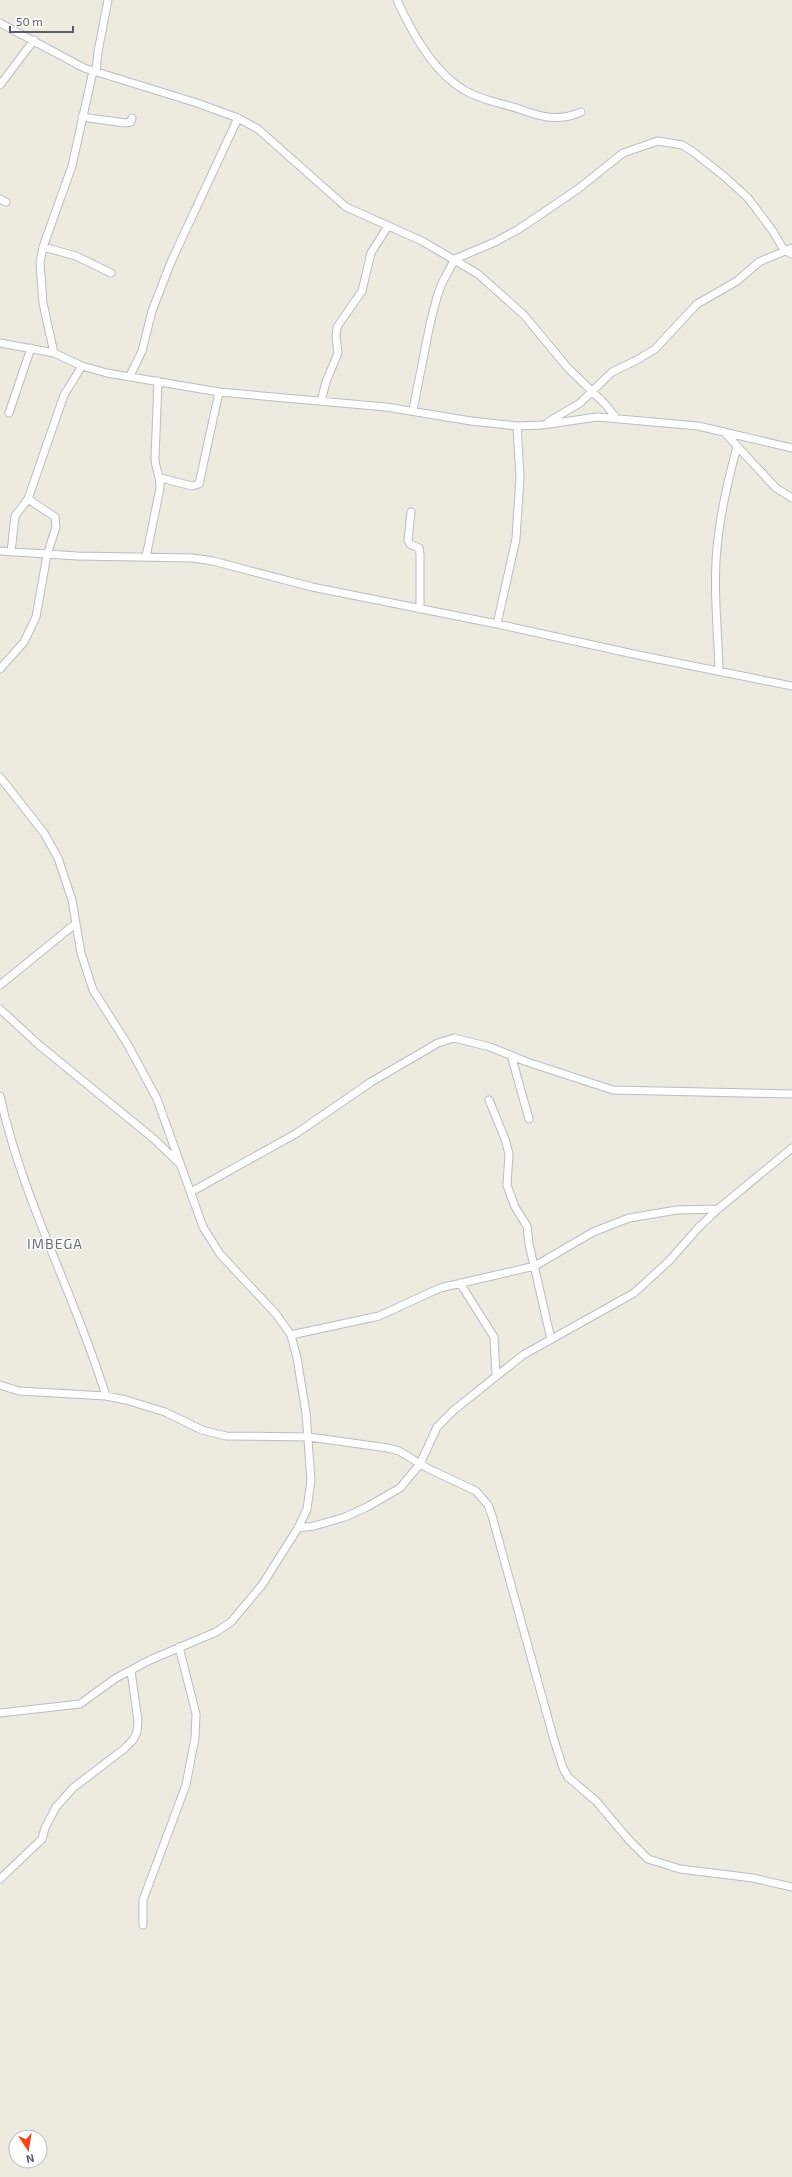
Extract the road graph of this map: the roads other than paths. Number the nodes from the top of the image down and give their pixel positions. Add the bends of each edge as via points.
1 (108, 0) edge
2 (397, 0) edge
3 (0, 23) edge
4 (34, 40) junction
5 (95, 72) junction
6 (0, 85) edge
7 (581, 112) dead end
8 (82, 117) junction
9 (132, 118) dead end
10 (238, 118) junction
11 (388, 226) junction
12 (43, 248) junction
13 (792, 248) edge
14 (784, 250) junction
15 (792, 254) edge
16 (455, 259) junction
17 (112, 273) dead end
18 (0, 343) edge
19 (31, 348) junction
20 (54, 353) junction
21 (82, 366) junction
22 (130, 376) junction
23 (158, 380) junction
24 (591, 391) junction
25 (218, 392) junction
26 (321, 401) junction
27 (413, 410) junction
28 (9, 413) dead end
29 (616, 418) junction
30 (542, 425) junction
31 (517, 426) junction
32 (724, 432) junction
33 (737, 446) junction
34 (792, 448) edge
35 (161, 478) junction
36 (28, 498) junction
37 (792, 498) edge
38 (411, 512) dead end
39 (0, 551) edge
40 (11, 552) junction
41 (47, 555) junction
42 (146, 557) junction
43 (420, 609) junction
44 (497, 624) junction
45 (0, 669) edge
46 (719, 671) junction
47 (792, 686) edge
48 (0, 777) edge
49 (75, 924) junction
50 (0, 985) edge
51 (0, 1009) edge
52 (511, 1055) junction
53 (792, 1094) edge
54 (0, 1096) edge
55 (489, 1100) dead end
56 (528, 1119) dead end
57 (792, 1148) edge
58 (183, 1167) junction
59 (191, 1192) junction
60 (718, 1210) junction
61 (535, 1266) junction
62 (460, 1283) junction
63 (291, 1335) junction
64 (551, 1339) junction
65 (496, 1375) junction
66 (0, 1385) edge
67 (106, 1396) junction
68 (310, 1437) junction
69 (420, 1464) junction
70 (298, 1528) junction
71 (179, 1648) junction
72 (131, 1671) junction
73 (0, 1713) edge
74 (0, 1879) edge
75 (792, 1887) edge
76 (143, 1925) dead end

1 - 5 street
2 - 7 street via 413,34 444,74 463,90 550,118 563,118
3 - 4 street
4 - 5 street via 64,59
4 - 6 street
5 - 8 street
5 - 10 street
8 - 9 street via 125,123 131,122
8 - 12 street via 72,166
10 - 11 street via 264,134 346,207
10 - 22 street via 168,270 152,311 142,351
11 - 16 street
11 - 26 street via 371,253 362,291 337,327 338,353
12 - 17 street via 76,256
12 - 20 street via 40,263 41,285
13 - 14 street
14 - 15 street
14 - 16 street via 756,207 725,177 682,145 658,141 618,156 578,189 519,229
14 - 24 street via 759,262 737,281 697,304 655,349 612,372
16 - 24 street via 478,274 512,303
16 - 27 street via 437,297
18 - 19 street
19 - 20 street
19 - 28 street
20 - 21 street
21 - 22 street
21 - 36 street via 64,395
22 - 23 street
23 - 25 street
23 - 35 street via 155,466
24 - 29 street
24 - 30 street via 580,403
25 - 26 street
25 - 35 street via 199,484 192,486
26 - 27 street
27 - 31 street via 471,421
29 - 30 street via 590,418
29 - 32 street via 698,426
30 - 31 street
31 - 44 street via 520,477 516,539
32 - 33 street
32 - 34 street
33 - 37 street via 776,488
33 - 46 street via 724,502 717,549 715,598
35 - 42 street
36 - 40 street via 15,516
36 - 41 street via 56,519
38 - 43 street via 408,540 410,544 419,548
39 - 40 street
40 - 41 street
41 - 42 street
41 - 45 street via 36,616 24,642
42 - 43 street via 213,561 312,587
43 - 44 street
44 - 46 street
46 - 47 street
48 - 49 street via 52,845 70,894
49 - 50 street
49 - 58 street via 93,990 128,1045 157,1099
51 - 58 street via 39,1045 154,1139
52 - 53 street via 613,1090
52 - 56 street
52 - 59 street via 454,1038 438,1043 371,1082 297,1133
54 - 67 street via 19,1165 45,1239 91,1350
55 - 61 street via 509,1154 507,1185 515,1207 527,1226
57 - 60 street
58 - 59 street
59 - 63 street via 203,1227 220,1254 276,1314
60 - 61 street via 677,1210 629,1218 593,1232
60 - 64 street via 634,1293
61 - 62 street
61 - 64 street
62 - 63 street via 440,1288 379,1316
62 - 65 street via 494,1337
63 - 68 street via 302,1381
64 - 65 street
65 - 69 street via 437,1427
66 - 67 street via 19,1391 44,1394
67 - 68 street via 165,1412 214,1434
68 - 69 street via 388,1448 399,1451
68 - 70 street via 311,1491 307,1509
69 - 70 street via 400,1488 374,1503 334,1520
69 - 75 street via 476,1491 490,1510 554,1740 568,1777 596,1801 638,1850 657,1863 680,1869 753,1878
70 - 71 street via 281,1558 242,1611 224,1628
71 - 72 street
71 - 76 street via 196,1714 195,1738 186,1785 144,1896
72 - 73 street via 110,1681 80,1704
72 - 74 street via 138,1721 133,1740 73,1788 56,1807 42,1839

